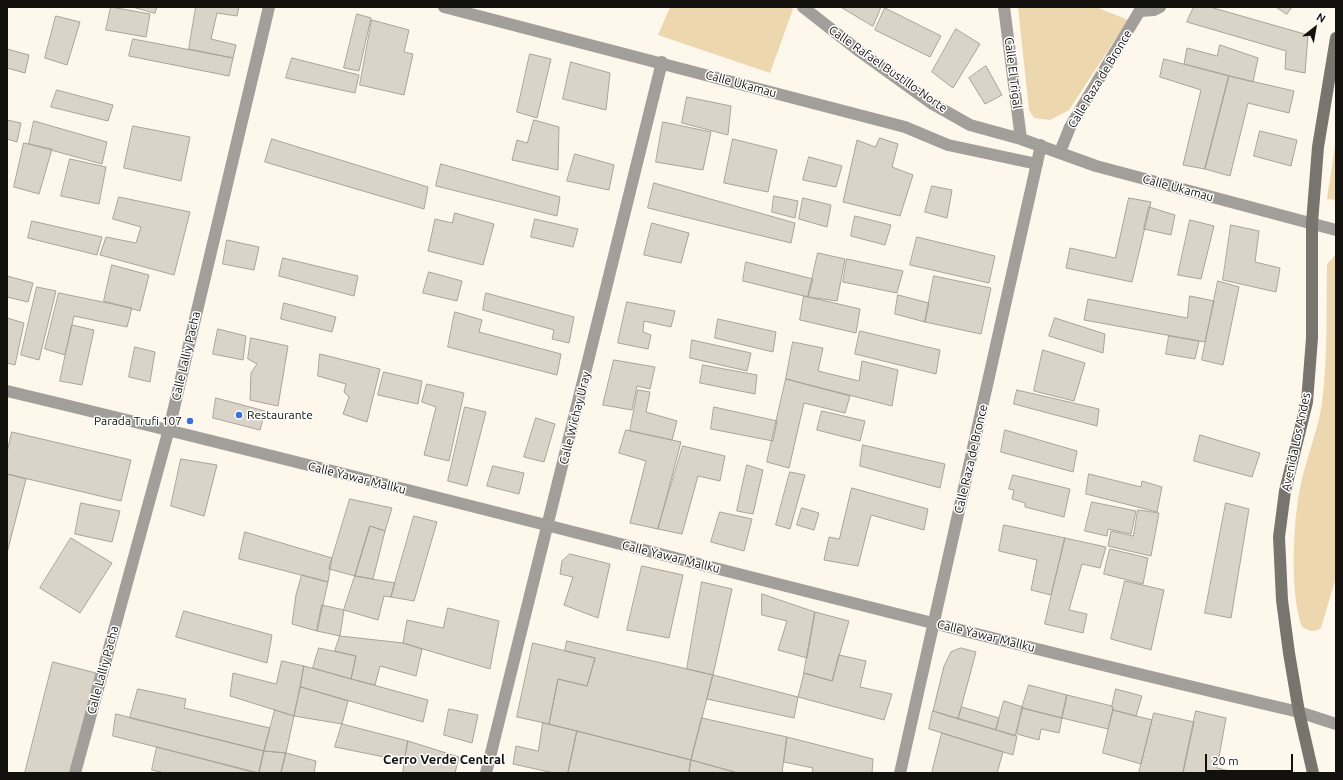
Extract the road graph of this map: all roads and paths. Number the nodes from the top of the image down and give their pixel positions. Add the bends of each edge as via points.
1 (270, 7) edge
2 (444, 7) edge
3 (804, 7) edge
4 (1004, 7) edge
5 (1160, 7) edge
6 (1141, 9) edge
7 (1336, 38) edge
8 (662, 62) junction
9 (1021, 139) junction
10 (1041, 145) junction
11 (1060, 152) junction
12 (1036, 164) junction
13 (1312, 223) junction
14 (1336, 230) edge
15 (7, 391) edge
16 (169, 429) junction
17 (548, 527) junction
18 (935, 623) junction
19 (1299, 712) junction
20 (1336, 724) edge
21 (75, 773) edge
22 (486, 773) edge
23 (900, 773) edge
24 (1313, 773) edge

1 - 16 street, Calle Lalliy Pacha
2 - 8 street, Calle Ukamau
3 - 9 street, Calle Rafael Bustillo-Norte via 931,103 970,125
4 - 9 street, Calle El Trigal
5 - 6 street via 1154,10
6 - 11 street, Calle Raza de Bronce via 1070,127
7 - 13 street, Avenida Los Andes via 1318,147
8 - 12 street, Calle Ukamau via 905,127 948,145
8 - 17 street, Calle Wichay Uray
9 - 10 street, Calle Ukamau
10 - 11 street, Calle Ukamau
10 - 12 street, Calle Raza de Bronce
11 - 13 street, Calle Ukamau via 1096,166
12 - 18 street, Calle Raza de Bronce
13 - 14 street, Calle Ukamau
13 - 19 street, Avenida Los Andes via 1312,338 1307,402 1285,491 1279,537 1282,600
15 - 16 street, Calle Yawar Mallku
16 - 17 street, Calle Yawar Mallku
16 - 21 street, Calle Lalliy Pacha
17 - 18 street, Calle Yawar Mallku
17 - 22 street, Calle Wichay Uray
18 - 19 street, Calle Yawar Mallku
18 - 23 street, Calle Raza de Bronce
19 - 20 street, Calle Yawar Mallku
19 - 24 street, Avenida Los Andes

